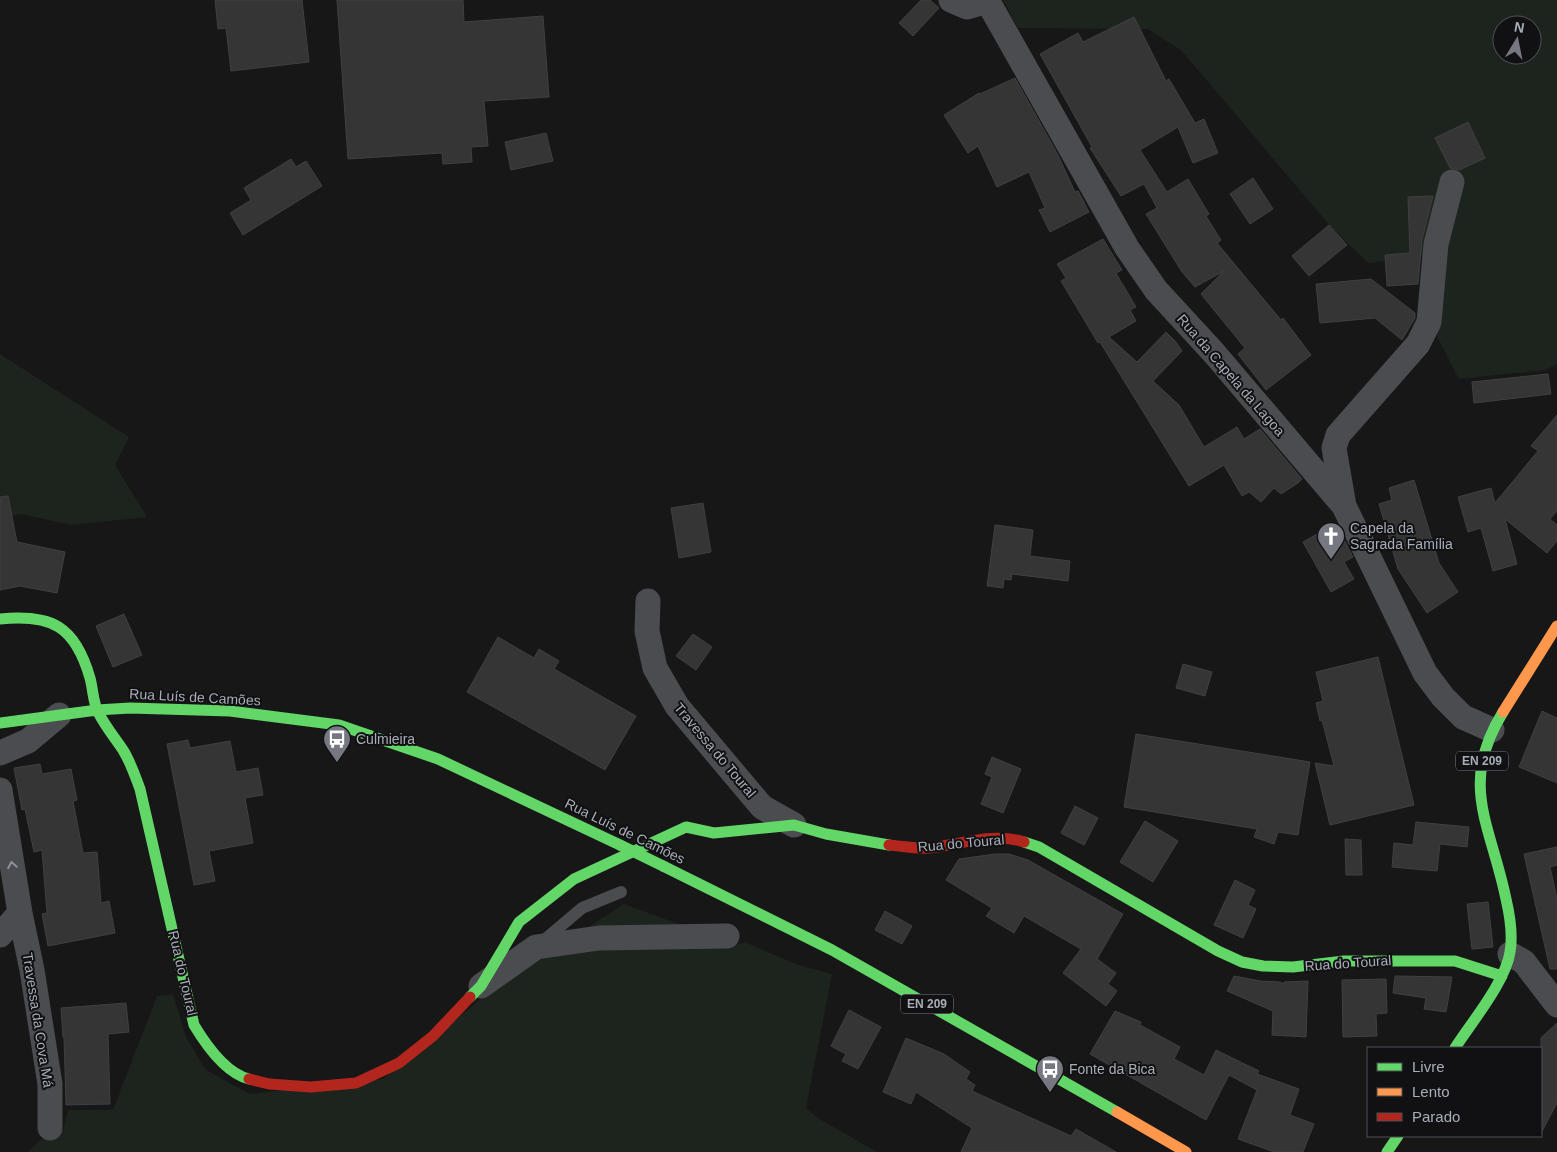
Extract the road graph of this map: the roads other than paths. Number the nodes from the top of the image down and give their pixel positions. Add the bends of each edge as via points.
1 (951, 0) edge
2 (988, 1) edge
3 (1452, 182) dead end
4 (1344, 506) junction
5 (648, 601) dead end
6 (0, 618) edge
7 (1557, 626) edge
8 (97, 710) junction
9 (59, 715) junction
10 (0, 723) edge
11 (1492, 730) junction
12 (0, 753) edge
13 (0, 790) edge
14 (794, 825) junction
15 (621, 892) dead end
16 (20, 913) junction
17 (0, 935) edge
18 (727, 936) dead end
19 (536, 947) junction
20 (1506, 965) junction
21 (481, 986) junction
22 (1557, 1004) edge
23 (1455, 1047) edge
24 (50, 1128) dead end
25 (1397, 1137) edge
26 (1186, 1152) edge
27 (1387, 1152) edge

1 - 2 street via 967,7
2 - 4 street, Rua da Capela da Lagoa via 1127,248 1156,290
3 - 4 street via 1436,244 1429,322 1418,344 1338,435 1334,448
4 - 11 street, Rua da Capela da Lagoa via 1425,673 1464,717
5 - 14 street, Travessa do Toural via 647,631 656,668 677,706 762,807
6 - 8 street, Rua do Toural via 34,616 62,629 76,643
7 - 11 street, EN 209
8 - 9 street, Rua Luís de Camões
8 - 21 street, Rua do Toural via 128,758 140,789 194,1025 207,1047 224,1065 244,1078 269,1084 312,1087 356,1083 399,1063 433,1036
8 - 26 street, Rua Luís de Camões / EN 209, bridge via 230,711 339,725 438,759 832,950
9 - 10 street, Rua Luís de Camões
9 - 12 street via 28,741
11 - 20 street, EN 209 via 1481,765 1479,785 1481,807 1510,914
16 -> 13 street, Travessa da Cova Má
14 - 20 street, Rua do Toural via 887,845 926,848 1012,838 1039,847 1242,962 1293,967 1344,961 1402,960
14 - 21 street, Rua do Toural via 714,833 686,827 574,880 519,922
15 - 19 lane via 582,908
16 - 17 street
16 - 24 street, Travessa da Cova Má via 50,1084
18 - 19 street, Rua do Toural via 599,938
19 - 21 street, Rua do Toural
20 - 22 street via 1524,962
20 - 23 street
25 - 27 street

